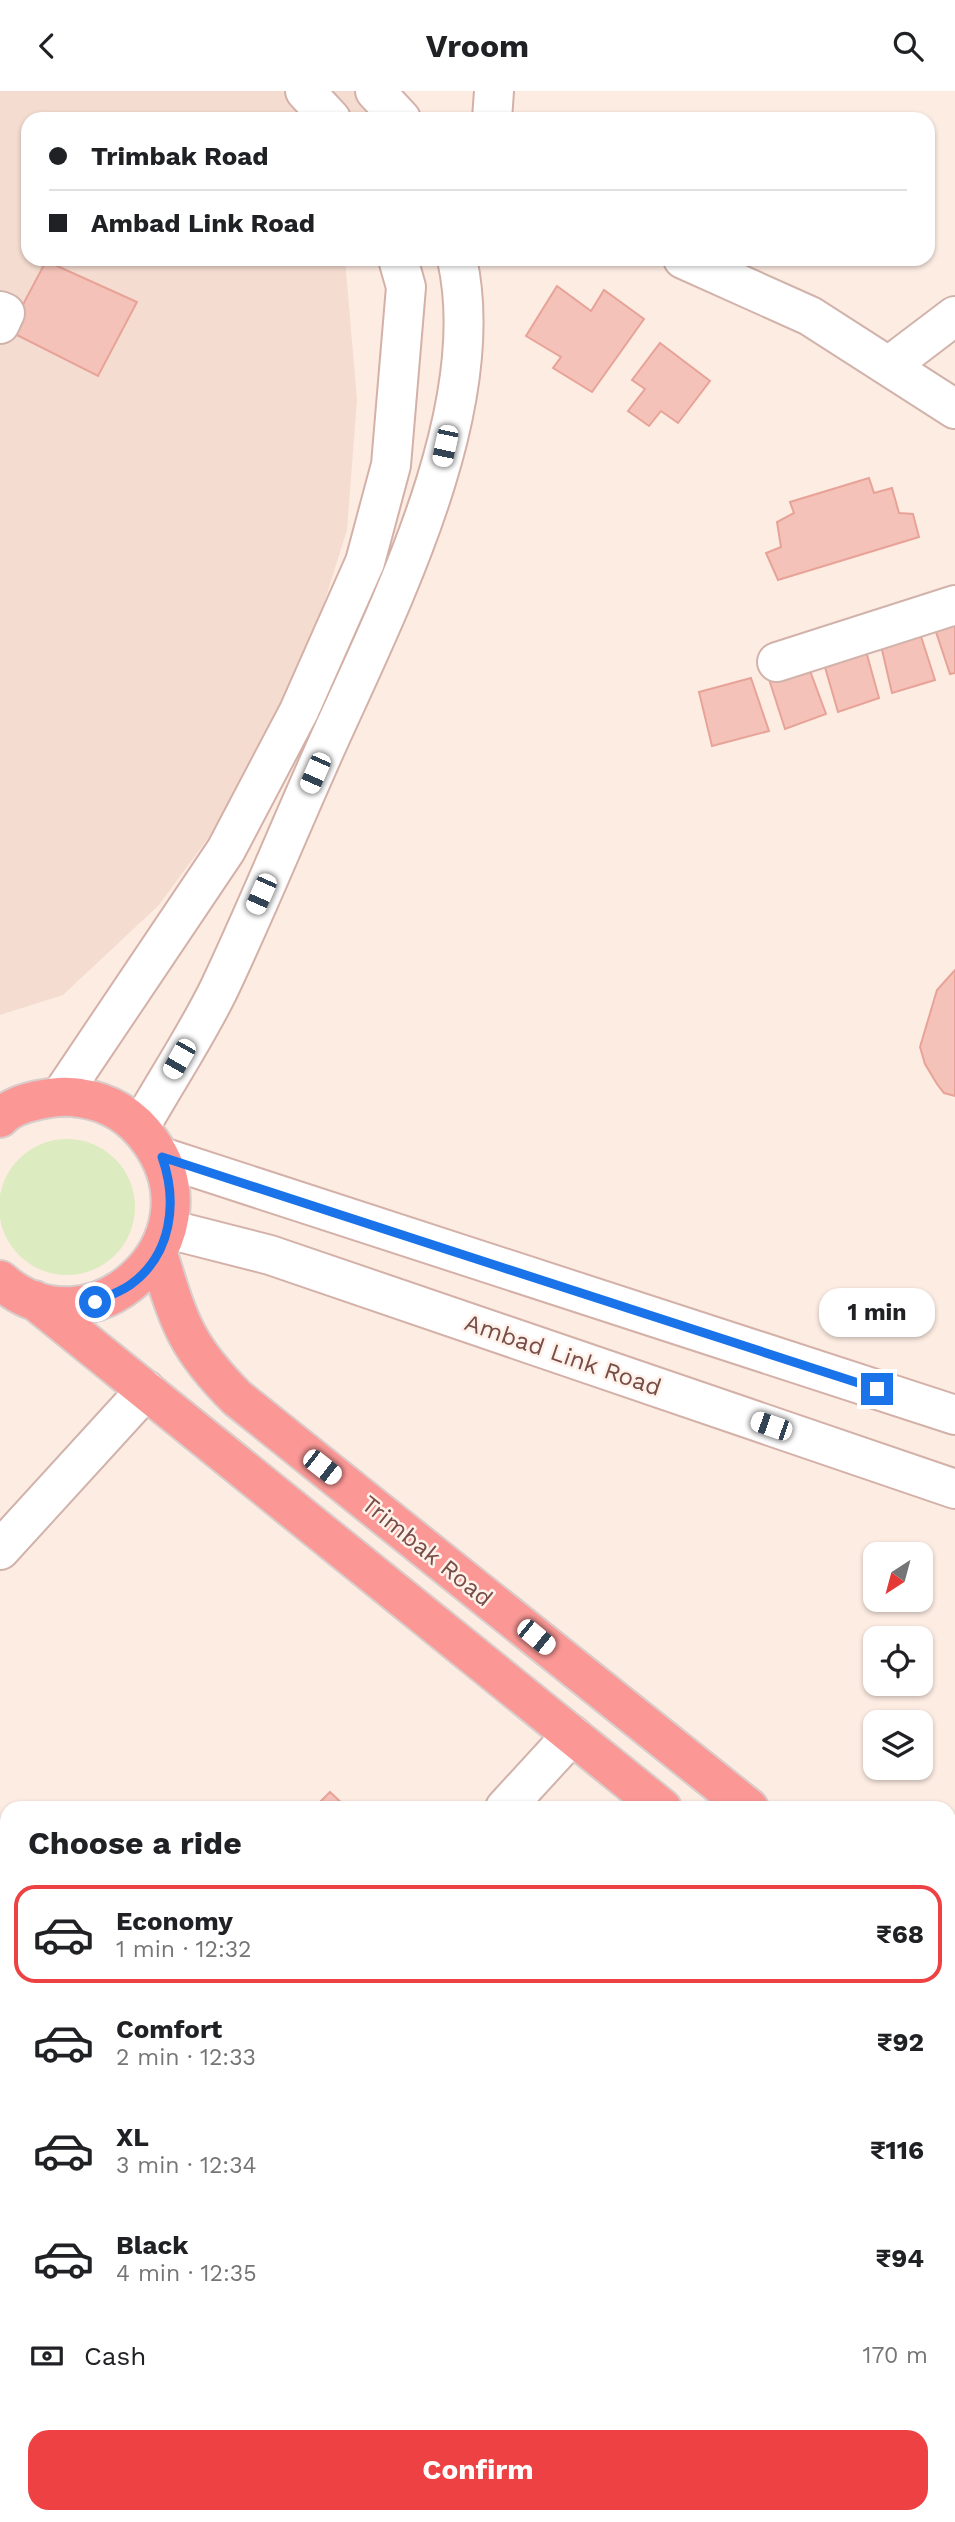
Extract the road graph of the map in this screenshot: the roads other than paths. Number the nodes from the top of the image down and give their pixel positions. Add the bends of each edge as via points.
1 (305, 91) edge
2 (494, 91) edge
3 (324, 112) edge
4 (492, 112) edge
5 (400, 266) edge
6 (459, 266) edge
7 (699, 266) edge
8 (0, 311) edge
9 (955, 316) edge
10 (0, 324) edge
11 (889, 366) junction
12 (955, 409) edge
13 (955, 605) edge
14 (777, 662) dead end
15 (60, 1097) junction
16 (1, 1115) edge
17 (151, 1142) junction
18 (163, 1241) junction
19 (0, 1280) edge
20 (34, 1300) junction
21 (146, 1390) junction
22 (955, 1415) edge
23 (955, 1489) edge
24 (0, 1550) edge
25 (572, 1735) junction
26 (511, 1801) edge
27 (653, 1801) edge
28 (740, 1801) edge

1 - 3 main road
2 - 4 main road
5 - 15 main road via 406,287 391,465 365,562 299,711 226,850
6 - 17 main road via 464,288 460,375 440,470 412,554
7 - 11 main road via 810,316
8 - 10 main road via 5,313
9 - 11 main road
11 - 12 main road
13 - 14 main road
15 - 16 highway
15 - 17 highway via 95,1101 124,1114
17 - 18 highway, Trimbak Road via 170,1188 172,1210
17 - 22 main road
18 - 20 highway via 128,1286 95,1302 68,1306
18 - 23 main road, Ambad Link Road via 270,1255
18 - 28 highway, Trimbak Road via 181,1328 194,1350 237,1398
19 - 20 highway
20 - 21 highway
21 - 24 main road
21 - 25 highway
25 - 26 main road
25 - 27 highway

